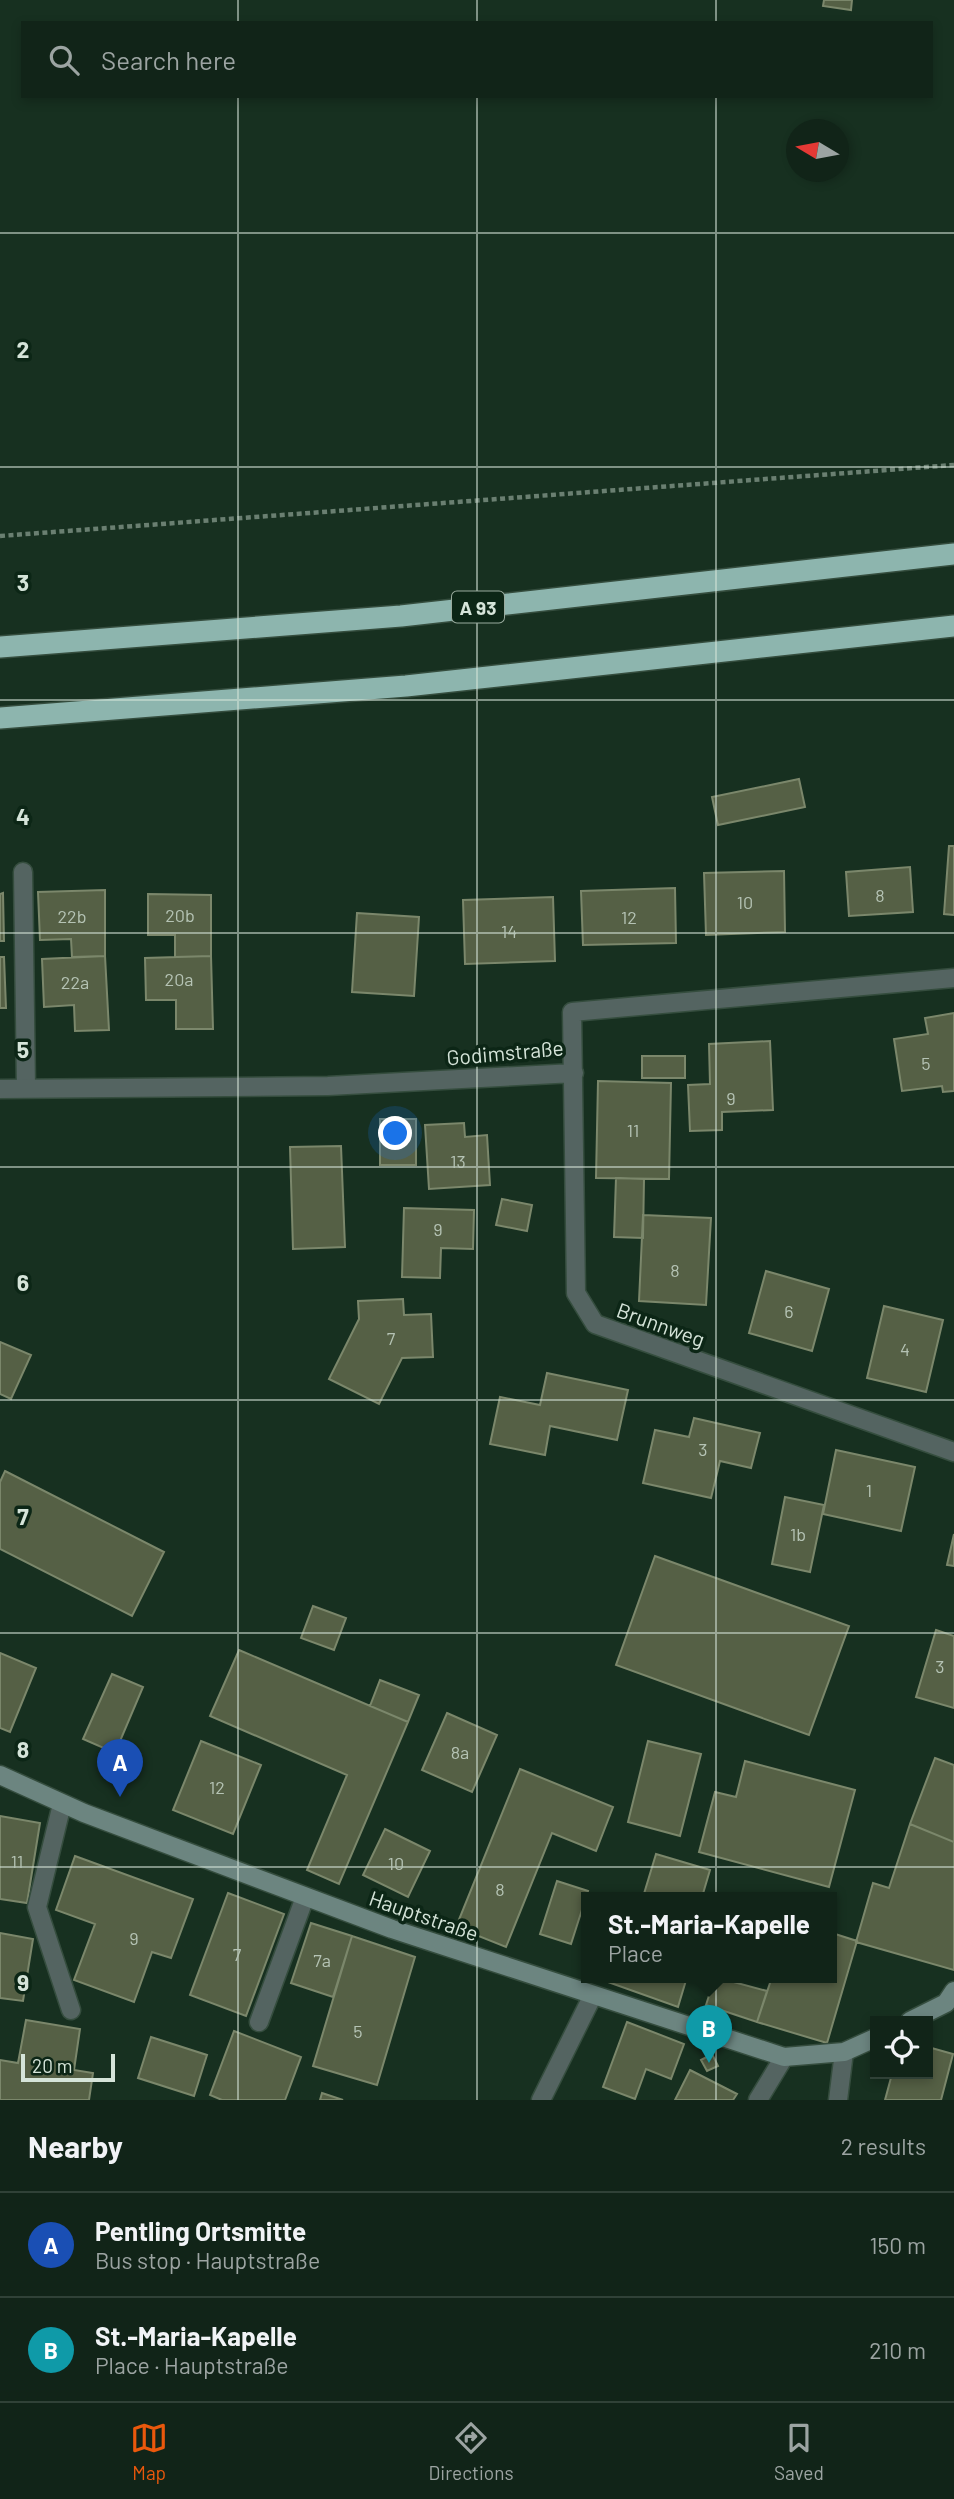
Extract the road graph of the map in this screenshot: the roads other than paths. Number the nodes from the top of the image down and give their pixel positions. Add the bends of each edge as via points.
1 (954, 554) edge
2 (954, 626) edge
3 (0, 647) edge
4 (0, 718) edge
5 (23, 873) dead end
6 (954, 978) edge
7 (574, 1073) junction
8 (0, 1088) edge
9 (26, 1088) junction
10 (954, 1452) edge
11 (0, 1775) edge
12 (62, 1804) junction
13 (305, 1897) junction
14 (593, 1995) junction
15 (951, 2003) edge
16 (71, 2010) dead end
17 (921, 2016) edge
18 (259, 2021) dead end
19 (870, 2040) edge
20 (844, 2052) junction
21 (784, 2057) junction
22 (541, 2100) edge
23 (758, 2100) edge
24 (838, 2100) edge

1 - 3 highway, A 93 via 401,615
2 - 4 highway via 406,687
5 - 9 street
6 - 7 street, Godimstraße via 572,1012
7 - 9 street, Godimstraße via 328,1086
7 - 10 street, Brunnweg via 576,1293 595,1324
8 - 9 street, Godimstraße
11 - 12 street, Hauptstraße
12 - 13 street, Hauptstraße
12 - 16 street via 37,1908
13 - 14 street, Hauptstraße
13 - 18 street
14 - 21 street, Hauptstraße
14 - 22 street
15 - 17 street
19 - 20 street, Hauptstraße
20 - 21 street, Hauptstraße
20 - 24 street
21 - 23 street

